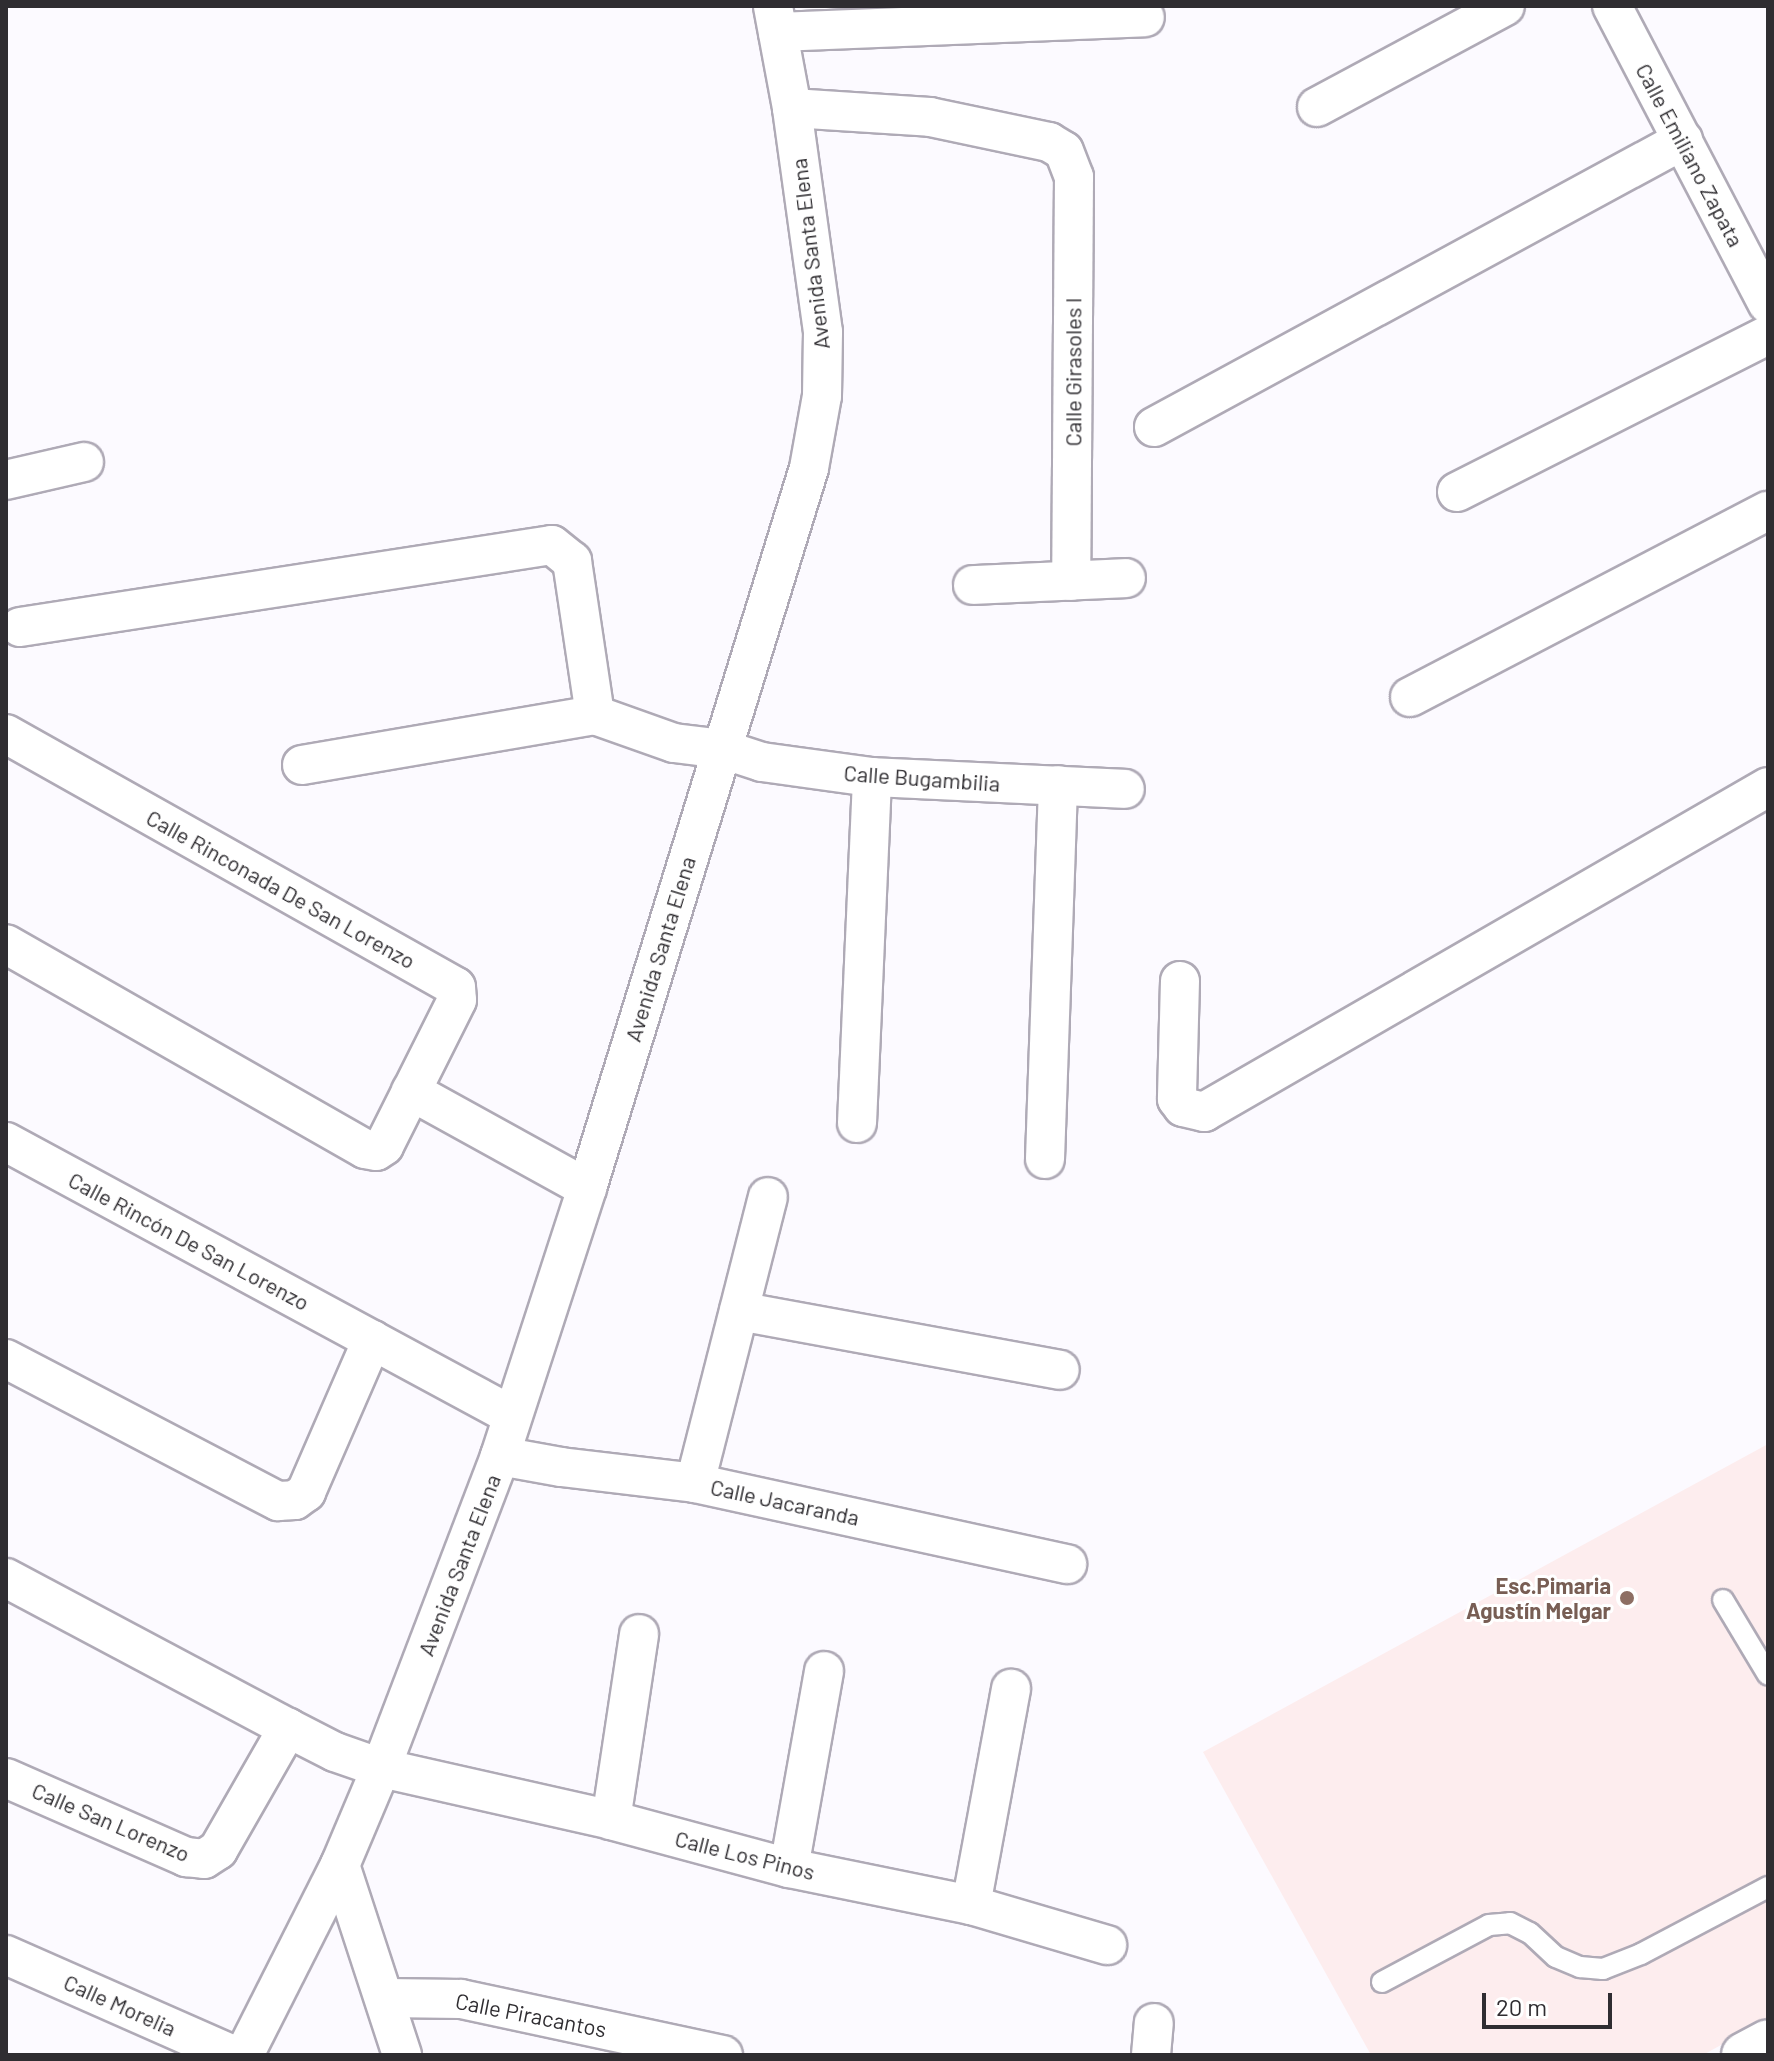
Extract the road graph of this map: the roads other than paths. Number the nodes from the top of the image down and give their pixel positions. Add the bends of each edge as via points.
1 (1505, 6) edge
2 (1612, 6) edge
3 (1081, 13) edge
4 (1145, 17) dead end
5 (776, 19) edge
6 (1317, 107) dead end
7 (792, 108) junction
8 (1683, 140) junction
9 (1768, 304) edge
10 (1768, 335) edge
11 (1154, 427) dead end
12 (84, 462) dead end
13 (6, 480) edge
14 (1457, 492) dead end
15 (1768, 511) edge
16 (1126, 578) dead end
17 (1071, 581) junction
18 (973, 585) dead end
19 (20, 627) dead end
20 (1410, 697) dead end
21 (595, 715) junction
22 (6, 734) edge
23 (722, 749) junction
24 (302, 765) dead end
25 (872, 777) junction
26 (1058, 785) junction
27 (1768, 787) edge
28 (1125, 789) dead end
29 (6, 944) edge
30 (1180, 981) dead end
31 (411, 1091) junction
32 (857, 1123) dead end
33 (6, 1142) edge
34 (1045, 1159) dead end
35 (587, 1188) junction
36 (768, 1197) dead end
37 (739, 1311) junction
38 (372, 1340) junction
39 (6, 1359) edge
40 (1060, 1370) dead end
41 (511, 1415) junction
42 (500, 1456) junction
43 (695, 1483) junction
44 (1067, 1564) dead end
45 (6, 1578) edge
46 (1723, 1600) dead end
47 (639, 1634) dead end
48 (824, 1671) dead end
49 (1768, 1675) edge
50 (1011, 1689) dead end
51 (288, 1728) junction
52 (381, 1768) junction
53 (6, 1778) edge
54 (611, 1820) junction
55 (340, 1865) junction
56 (789, 1868) junction
57 (1768, 1887) edge
58 (971, 1905) junction
59 (1107, 1945) dead end
60 (6, 1955) edge
61 (1382, 1982) dead end
62 (386, 1998) junction
63 (1768, 2042) edge
64 (653, 2047) edge
65 (233, 2055) edge
66 (244, 2055) edge
67 (402, 2055) edge
68 (723, 2055) edge
69 (1744, 2055) edge

1 - 6 street
2 - 8 street, Calle Emiliano Zapata
3 - 4 street
3 - 5 street
5 - 7 street, Avenida Santa Elena
7 - 17 street, Calle Girasoles I via 930,117 1049,142 1064,151 1074,177
7 - 23 street, Avenida Santa Elena via 823,332 822,396 809,468
8 - 9 street, Calle Emiliano Zapata
8 - 11 street
10 - 14 street
12 - 13 street
15 - 20 street
16 - 17 street
17 - 18 street
19 - 21 street via 552,545 572,561
21 - 23 street, Calle Bugambilia via 674,743
21 - 24 street
22 - 31 street, Calle Rinconada De San Lorenzo via 456,987 457,1000
23 - 25 street, Calle Bugambilia via 762,762
23 - 35 street, Avenida Santa Elena
25 - 26 street, Calle Bugambilia
25 - 32 street
26 - 28 street, Calle Bugambilia
26 - 34 street
27 - 30 street via 1204,1112 1183,1107 1177,1099
29 - 31 street, Calle Rinconada De San Lorenzo via 365,1149 384,1146
31 - 35 street
33 - 38 street, Calle Rincón De San Lorenzo
35 - 41 street, Avenida Santa Elena
36 - 37 street
37 - 40 street
37 - 43 street
38 - 39 street via 306,1492 295,1500 278,1501
38 - 41 street, Calle Rincón De San Lorenzo
41 - 42 street, Avenida Santa Elena
42 - 43 street, Calle Jacaranda
42 - 52 street, Avenida Santa Elena
43 - 44 street, Calle Jacaranda
45 - 51 street
46 - 49 lane
47 - 54 street
48 - 56 street
50 - 58 street
51 - 52 street
51 - 53 street, Calle San Lorenzo via 218,1850 204,1859 186,1857
52 - 54 street, Calle Los Pinos
52 - 55 street, Avenida Santa Elena
54 - 56 street, Calle Los Pinos
55 - 62 street
55 - 66 street, Avenida Santa Elena
56 - 58 street, Calle Los Pinos
57 - 61 lane via 1603,1969 1556,1957 1510,1923 1489,1925
58 - 59 street, Calle Los Pinos
60 - 65 street, Calle Morelia
62 - 64 street, Calle Piracantos via 461,1999
62 - 67 street
63 - 69 main road
64 - 68 street, Calle Piracantos

